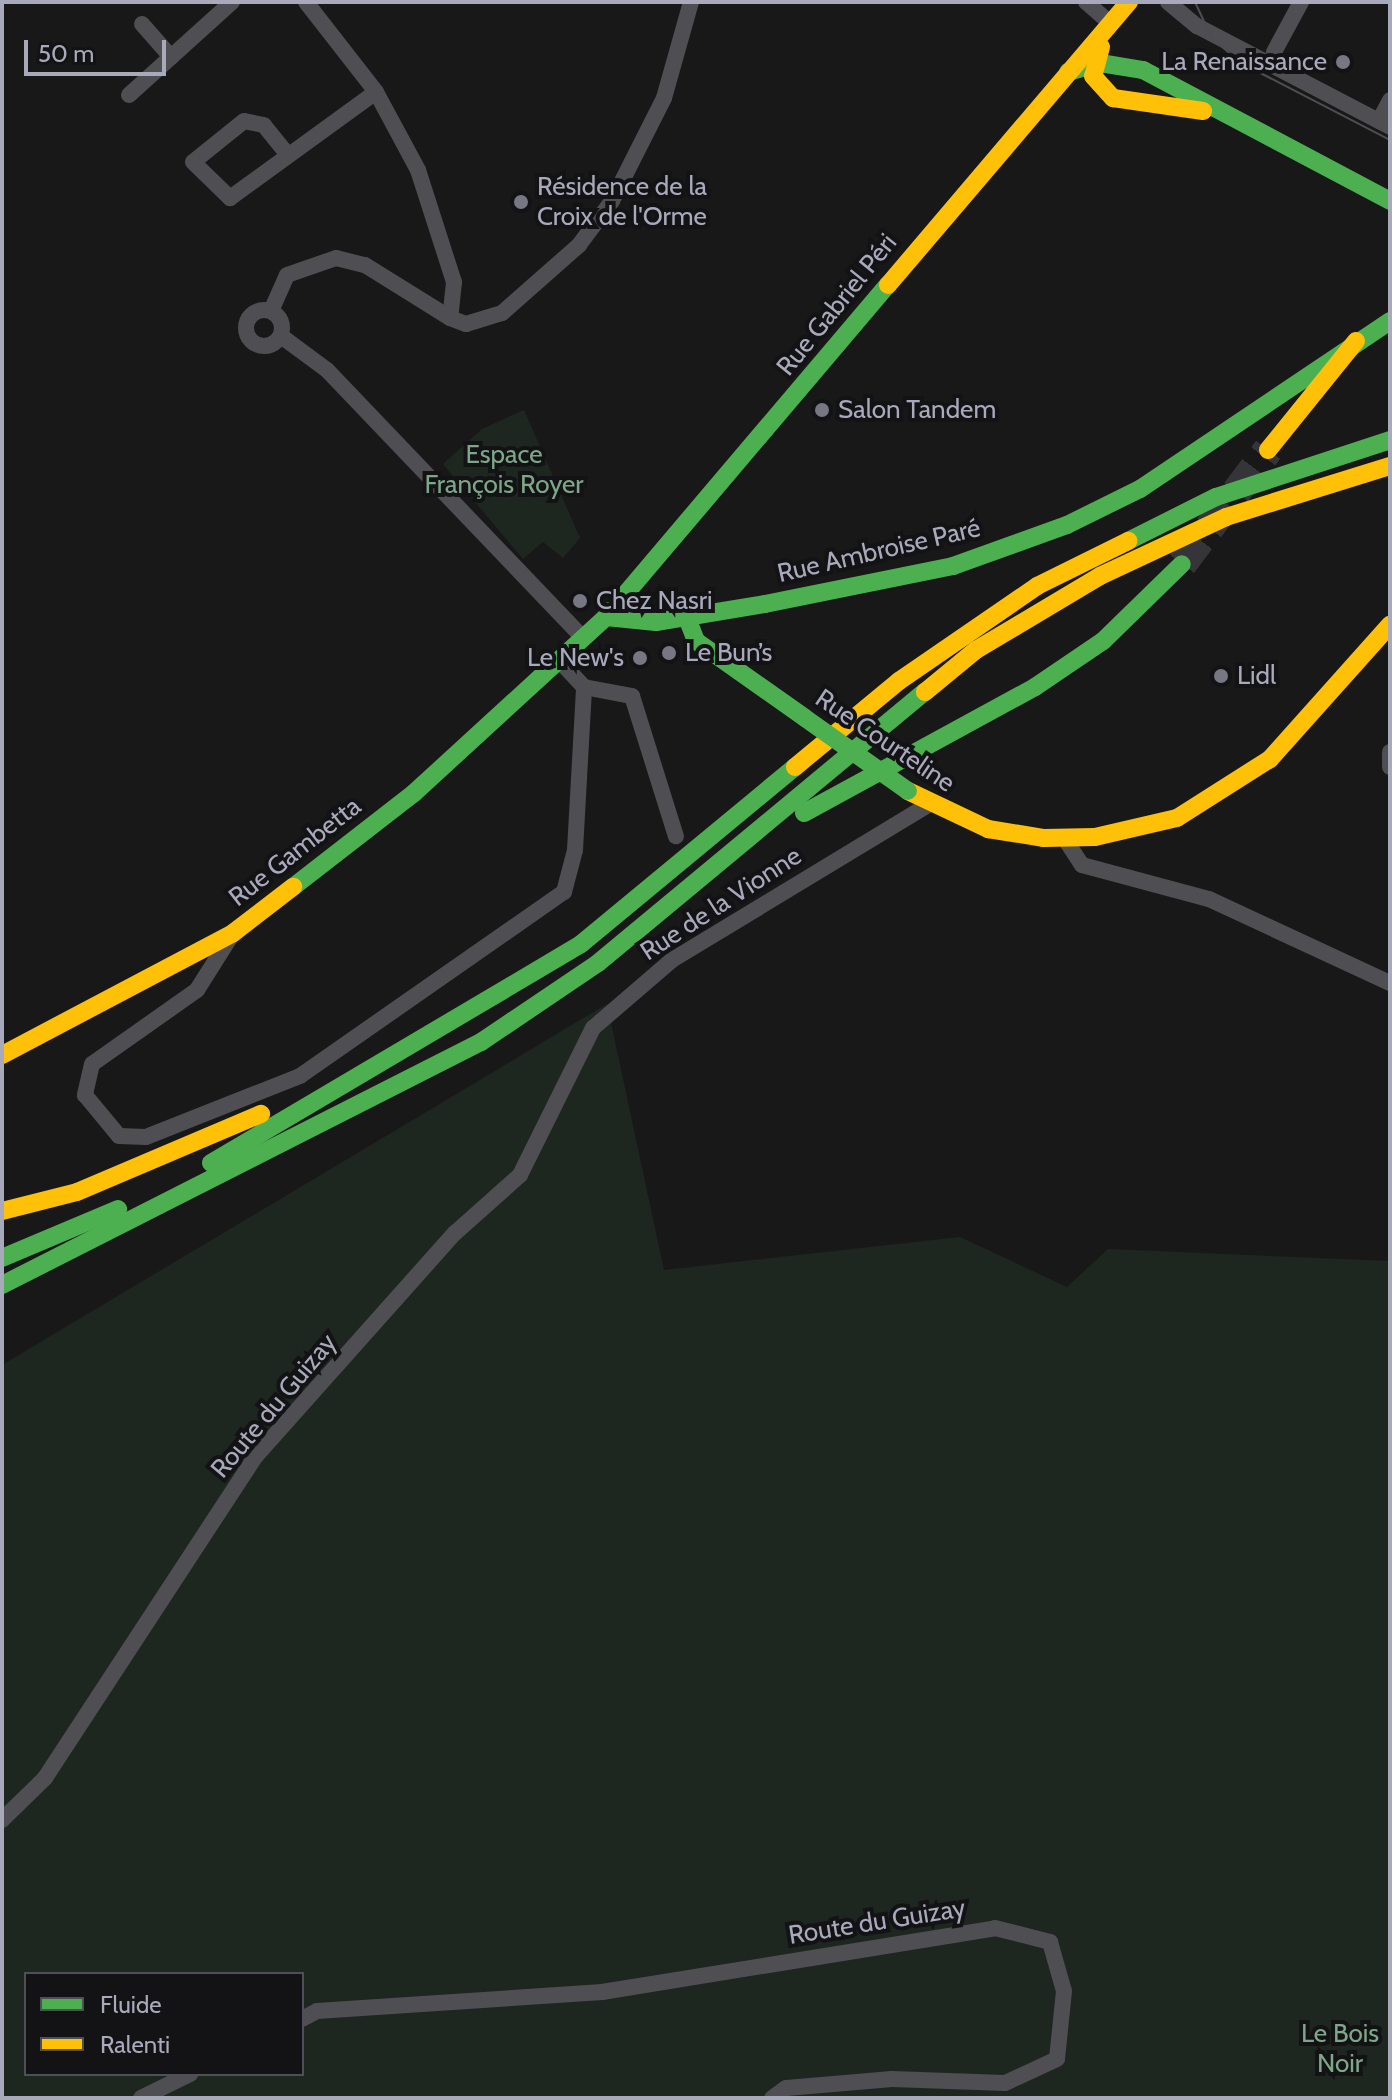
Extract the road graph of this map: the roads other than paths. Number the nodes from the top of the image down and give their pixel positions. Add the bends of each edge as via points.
1 (232, 2) edge
2 (306, 2) edge
3 (691, 2) edge
4 (1086, 2) edge
5 (1130, 2) edge
6 (1168, 2) edge
7 (1301, 2) edge
8 (1109, 22) junction
9 (142, 24) dead end
10 (1274, 52) dead end
11 (1097, 55) junction
12 (171, 57) junction
13 (1068, 72) junction
14 (376, 92) junction
15 (129, 95) dead end
16 (1390, 100) edge
17 (1220, 115) junction
18 (1384, 124) edge
19 (288, 155) junction
20 (1390, 201) edge
21 (271, 311) junction
22 (450, 318) junction
23 (1390, 321) edge
24 (281, 336) junction
25 (1356, 341) junction
26 (1390, 440) edge
27 (1268, 450) tunnel mouth
28 (1384, 469) edge
29 (1182, 564) tunnel mouth
30 (686, 615) junction
31 (606, 617) junction
32 (1390, 625) edge
33 (582, 637) junction
34 (559, 660) junction
35 (584, 687) junction
36 (1390, 752) edge
37 (1390, 767) edge
38 (928, 805) junction
39 (676, 836) dead end
40 (1065, 839) junction
41 (749, 842) junction
42 (233, 933) junction
43 (1390, 983) edge
44 (485, 1004) junction
45 (2, 1055) edge
46 (545, 1117) joint
47 (2, 1211) edge
48 (2, 1258) edge
49 (2, 1285) edge
50 (2, 1820) edge
51 (304, 2018) edge
52 (186, 2076) edge
53 (141, 2098) edge
54 (772, 2098) edge

1 - 12 street
2 - 14 street
3 - 22 street via 664,98 612,201 579,245 502,313 466,324
4 - 8 street
5 - 8 main road, Rue Gabriel Péri
5 - 11 main road
6 - 18 street via 1197,26
7 - 10 street
8 - 13 main road, Rue Gabriel Péri
9 - 12 street
11 - 13 main road
11 - 17 main road via 1143,70
11 - 17 main road via 1097,85 1113,98
12 - 15 street
13 - 31 main road, Rue Gabriel Péri
14 - 19 street
14 - 22 street via 422,184 454,282
16 - 18 street
17 - 20 main road
19 - 19 street via 230,198 193,162 244,121 264,125
21 - 22 street via 287,275 336,258 365,265
21 - 24 street
21 - 24 street via 254,313 246,334 262,347
23 - 25 main road, Rue Ambroise Paré
24 - 33 street via 327,370
25 - 27 main road
25 - 30 main road, Rue Ambroise Paré via 1140,489 1067,525 953,566
26 - 44 main road via 1216,497 1037,586 899,681 581,944
28 - 41 main road via 1226,517 1076,591 976,650
29 - 41 main road via 1103,641 1035,687
30 - 31 main road, Rue Ambroise Paré via 656,622
30 - 38 main road, Rue Courteline, bridge via 696,641
31 - 33 main road, Rue Gabriel Péri
32 - 40 main road, Rue Courteline via 1302,727 1221,797 1143,829
33 - 34 main road, Rue Gambetta
34 - 35 street
34 - 42 main road, Rue Gambetta via 414,793
35 - 39 street via 632,696
35 - 42 street via 575,850 564,892 300,1076 146,1137 119,1136 85,1095 92,1064 197,990
36 - 37 street
38 - 40 main road, Rue Courteline via 988,829
38 - 46 street, Rue de la Vionne via 672,960 593,1028
40 - 43 street via 1082,865 1209,899
41 - 49 main road via 598,963 481,1042
42 - 45 main road, Rue Gambetta
44 - 47 main road via 219,1133 77,1192
44 - 48 main road via 208,1164
46 - 50 street, Route du Guizay via 520,1175 455,1233 256,1456 45,1778
51 - 54 street, Route du Guizay via 317,2011 602,1992 995,1928 1050,1942 1064,1991 1057,2059 1005,2083 892,2079 786,2088
52 - 53 street

